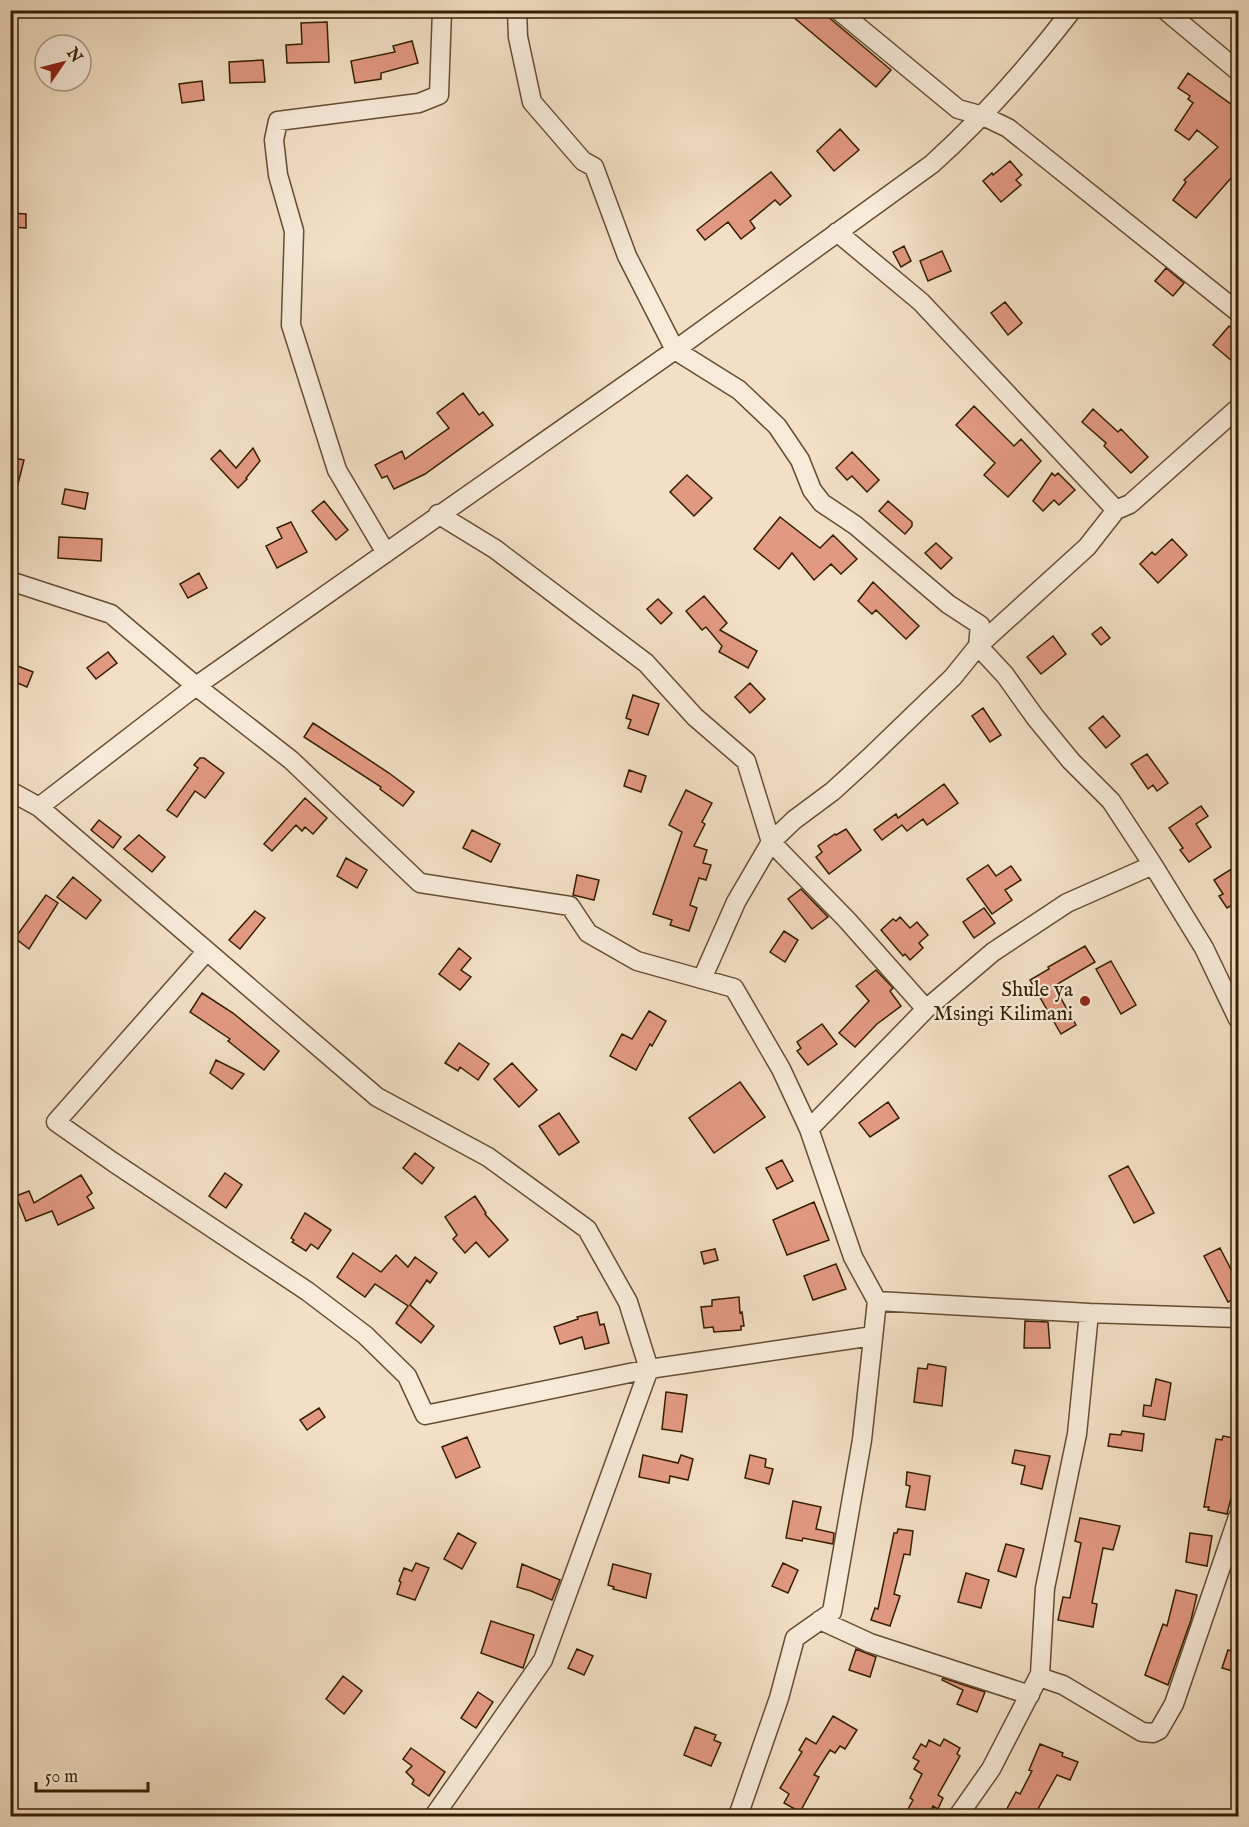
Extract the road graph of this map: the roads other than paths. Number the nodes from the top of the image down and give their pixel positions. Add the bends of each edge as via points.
1 (442, 10) edge
2 (517, 10) edge
3 (838, 10) edge
4 (1072, 10) edge
5 (1165, 10) edge
6 (1239, 71) edge
7 (983, 116) junction
8 (837, 232) junction
9 (1239, 312) edge
10 (675, 350) junction
11 (1239, 408) edge
12 (1116, 510) junction
13 (438, 514) junction
14 (386, 553) junction
15 (10, 581) edge
16 (978, 646) junction
17 (196, 686) junction
18 (10, 791) edge
19 (39, 807) junction
20 (771, 842) junction
21 (1153, 865) junction
22 (207, 952) junction
23 (702, 979) junction
24 (926, 1009) junction
25 (1239, 1019) edge
26 (809, 1129) junction
27 (877, 1301) junction
28 (1089, 1313) junction
29 (1239, 1318) edge
30 (873, 1336) junction
31 (649, 1369) junction
32 (1239, 1517) edge
33 (820, 1620) junction
34 (1039, 1677) junction
35 (1030, 1695) junction
36 (434, 1816) edge
37 (738, 1816) edge
38 (958, 1816) edge

1 - 14 street via 439,95 419,102 278,121 274,140 278,175 294,231 291,325 337,470
2 - 10 street via 518,37 532,102 584,161 594,167 627,256
3 - 7 street via 958,109
4 - 7 street
5 - 6 street
7 - 8 street via 932,164
7 - 9 street via 1008,128
8 - 10 street
8 - 12 street via 921,302
10 - 13 street
10 - 16 street via 758,406 800,460 822,503 980,625
11 - 12 street via 1130,504
12 - 16 street via 1087,547
13 - 14 street
13 - 20 street via 495,549 645,663 695,717 746,761
14 - 17 street
15 - 17 street via 111,614
16 - 20 street via 953,677 877,750
16 - 21 street via 1071,761 1111,801
17 - 19 street
17 - 23 street via 291,760 420,883 570,906 588,933 637,961
18 - 19 street
19 - 22 street
20 - 23 street via 736,902
20 - 24 street
21 - 24 street via 1067,903 993,952
21 - 25 street via 1204,948
22 - 31 street via 377,1097 488,1157 587,1229 628,1302
22 - 31 street via 56,1122 307,1291 365,1335 407,1376 425,1415
23 - 26 street via 734,988
24 - 26 street
26 - 27 street via 853,1257
27 - 28 street
27 - 30 street
28 - 29 street
28 - 34 street via 1077,1434 1045,1588
30 - 31 street
30 - 33 street via 862,1440 832,1612
31 - 36 street via 543,1660
32 - 34 street via 1174,1704 1159,1730 1142,1732 1063,1685
33 - 35 street via 870,1643
33 - 37 street via 795,1638 779,1698
34 - 35 street
35 - 38 street via 992,1769

